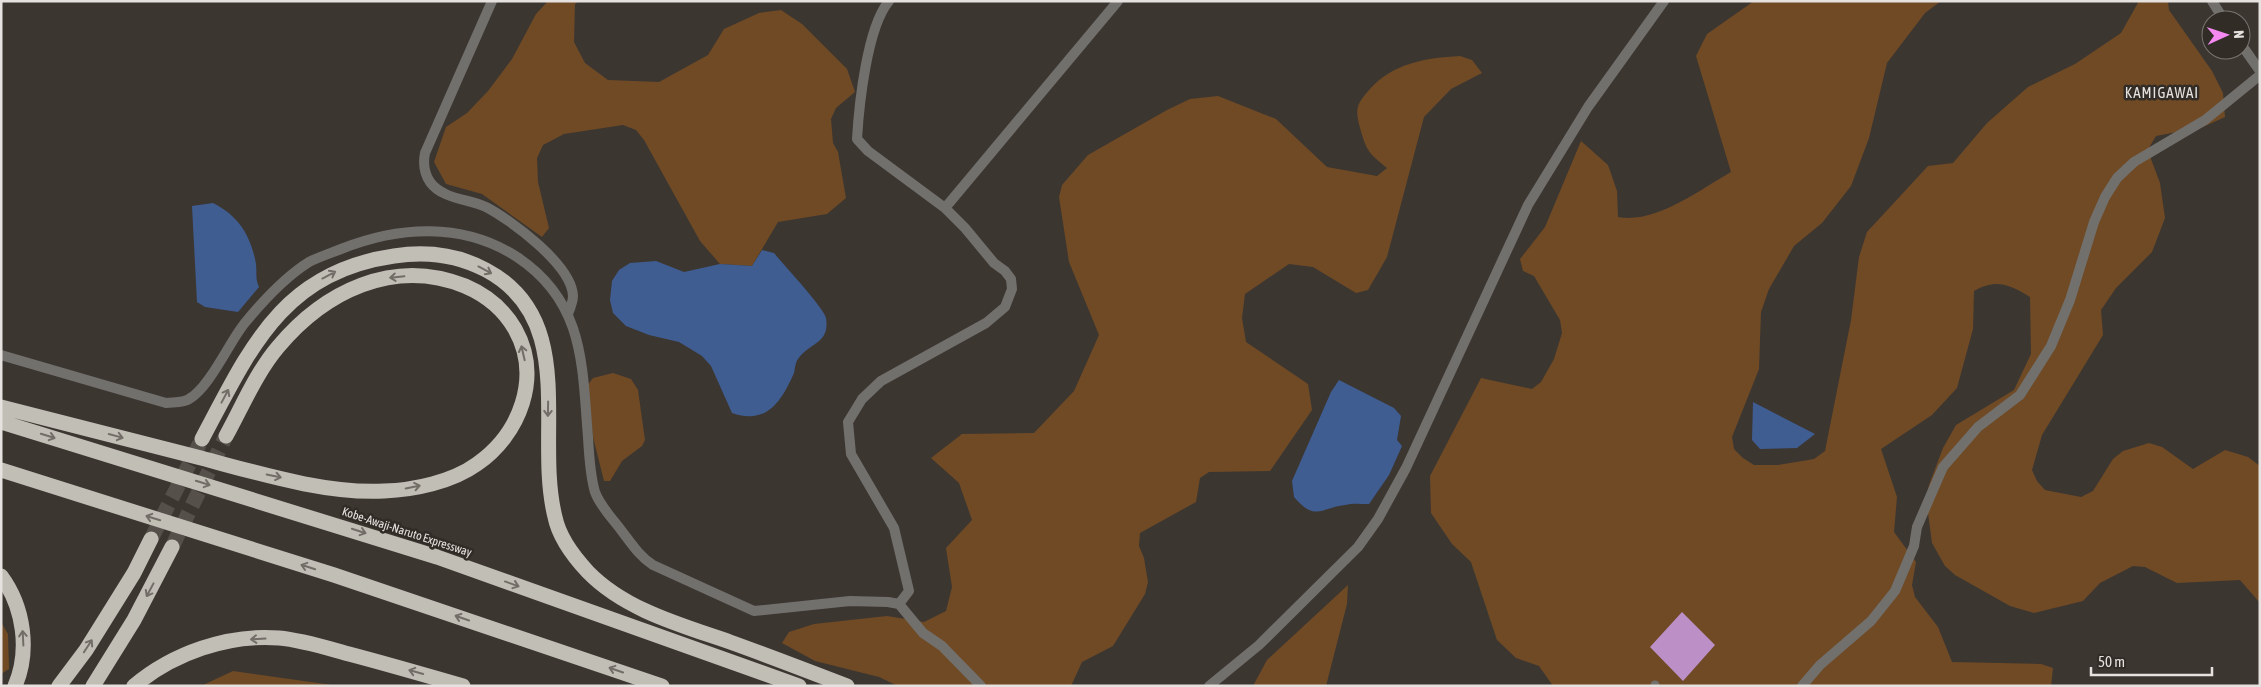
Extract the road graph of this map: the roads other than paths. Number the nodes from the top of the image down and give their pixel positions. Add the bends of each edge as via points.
1 (492, 1) edge
2 (889, 1) edge
3 (1118, 1) edge
4 (1664, 1) edge
5 (2251, 59) edge
6 (2260, 73) edge
7 (945, 208) junction
8 (568, 314) junction
9 (1, 355) edge
10 (1, 407) edge
11 (1, 422) edge
12 (226, 436) tunnel mouth
13 (202, 439) tunnel mouth
14 (1, 470) edge
15 (151, 539) tunnel mouth
16 (172, 547) tunnel mouth
17 (1, 576) edge
18 (899, 604) junction
19 (15, 686) edge
20 (59, 686) edge
21 (93, 686) edge
22 (134, 686) edge
23 (463, 686) edge
24 (662, 686) edge
25 (799, 686) edge
26 (847, 686) edge
27 (981, 686) edge
28 (1210, 686) edge
29 (1802, 686) edge

1 - 8 street via 425,153 425,172 439,190 485,207 511,223 550,255 566,274 573,296
2 - 7 street via 873,35 859,109 857,139 868,151
3 - 7 street
4 - 28 street via 1588,107 1528,204 1395,492 1378,519 1358,547 1330,575 1259,645
5 - 6 street
6 - 29 street via 2205,120 2134,162 2118,178 2094,222 2070,300 2051,346 2020,394 1978,427 1943,467 1895,591 1871,621 1820,665
7 - 18 street via 1011,279 1012,288 1004,307 986,323 881,381 862,399 848,422 851,454 894,528 908,591
8 - 9 street via 534,269 498,246 479,238 433,230 362,240 310,262 271,294 244,324 202,387 188,400 166,404
8 - 18 street via 580,351 595,492 639,554 754,611 850,601
10 -> 12 highway via 241,468 347,490 383,492 450,479 477,465 501,443 514,426 524,400 524,353 506,316 479,292 431,276 393,276 361,284 326,302 296,326 275,350
11 -> 25 highway, Kobe-Awaji-Naruto Expressway via 427,554
13 -> 26 highway via 258,339 304,289 335,272 370,259 408,254 445,255 469,262 491,272 510,287 526,305 539,329 548,368 549,485 555,519 572,553 588,572 613,592 647,612
24 -> 14 highway via 334,575
20 -> 15 highway via 120,596
16 -> 21 highway via 134,620
19 -> 17 highway via 23,659 24,636 20,616
18 - 27 street via 923,633 942,646
23 -> 22 highway via 326,647 279,638 222,643 197,650 146,676

